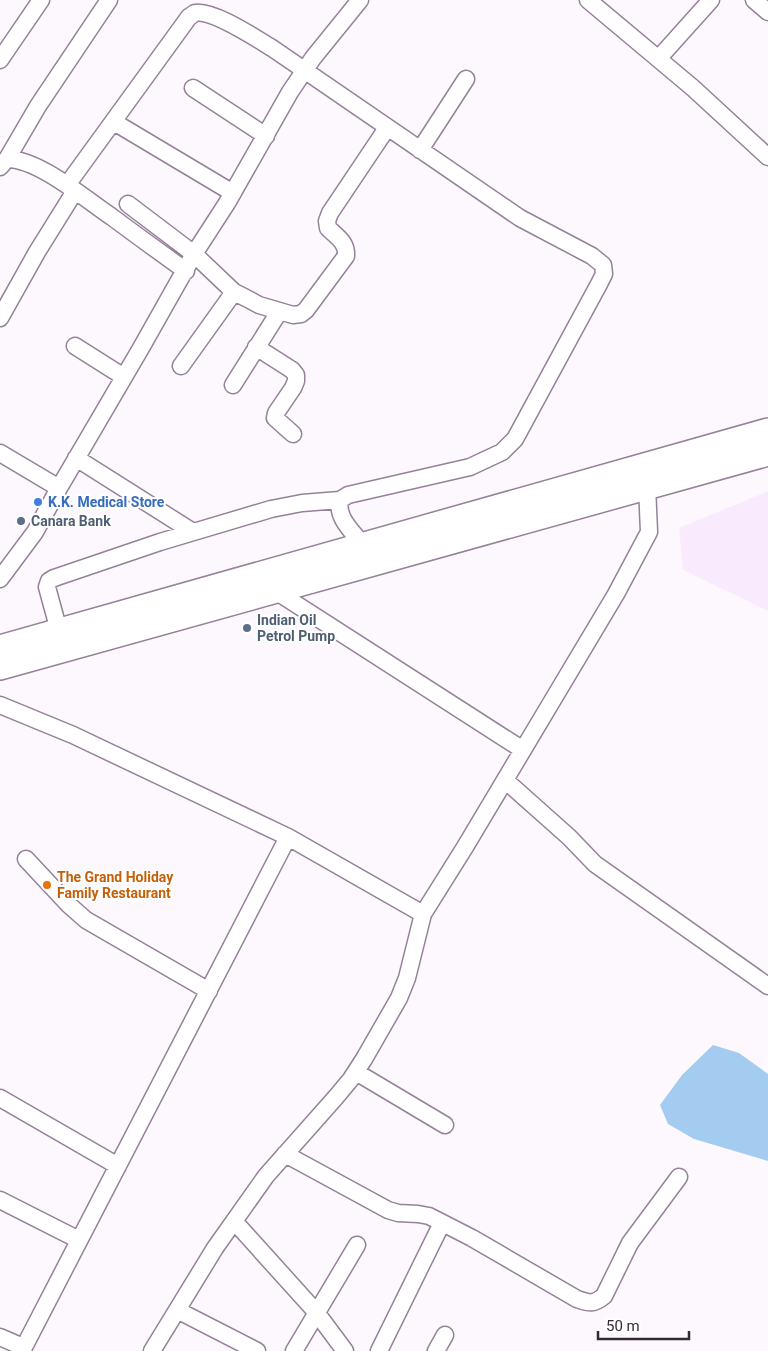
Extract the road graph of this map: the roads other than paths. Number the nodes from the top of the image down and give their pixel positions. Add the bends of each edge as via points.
1 (41, 0) edge
2 (109, 0) edge
3 (360, 0) edge
4 (588, 0) edge
5 (711, 0) edge
6 (754, 0) edge
7 (768, 12) edge
8 (658, 59) junction
9 (0, 60) edge
10 (305, 70) junction
11 (466, 79) dead end
12 (193, 88) dead end
13 (114, 122) junction
14 (387, 128) junction
15 (266, 136) junction
16 (420, 150) junction
17 (768, 157) edge
18 (3, 163) edge
19 (71, 188) junction
20 (233, 193) junction
21 (128, 204) dead end
22 (194, 254) junction
23 (186, 271) junction
24 (234, 292) junction
25 (279, 312) junction
26 (0, 318) edge
27 (74, 346) dead end
28 (256, 347) junction
29 (181, 366) dead end
30 (124, 377) junction
31 (232, 385) dead end
32 (768, 431) edge
33 (294, 434) dead end
34 (0, 453) edge
35 (768, 453) edge
36 (76, 458) junction
37 (647, 486) junction
38 (58, 488) junction
39 (340, 500) junction
40 (193, 532) junction
41 (363, 545) junction
42 (0, 579) edge
43 (274, 590) junction
44 (59, 631) junction
45 (0, 648) edge
46 (0, 667) edge
47 (0, 705) edge
48 (523, 750) junction
49 (505, 780) junction
50 (288, 837) junction
51 (26, 859) dead end
52 (423, 914) junction
53 (768, 986) edge
54 (209, 991) junction
55 (356, 1072) junction
56 (0, 1098) edge
57 (445, 1125) dead end
58 (285, 1154) junction
59 (118, 1166) junction
60 (679, 1177) dead end
61 (0, 1200) edge
62 (234, 1222) junction
63 (442, 1223) junction
64 (79, 1240) junction
65 (357, 1245) dead end
66 (177, 1310) junction
67 (316, 1312) junction
68 (444, 1335) dead end
69 (0, 1337) edge
70 (22, 1349) edge
71 (152, 1351) edge
72 (257, 1351) edge
73 (294, 1351) edge
74 (346, 1351) edge
75 (379, 1351) edge
76 (436, 1351) edge

1 - 9 street
2 - 18 street
3 - 10 street
4 - 8 street
5 - 8 street
6 - 7 street
8 - 17 street
10 - 13 street via 242,30 202,13 194,13
10 - 14 street
10 - 15 street
11 - 16 street
12 - 15 street
13 - 19 street
13 - 20 street
14 - 16 street
14 - 25 street via 327,221 328,228 343,241 346,256 306,310 293,315
15 - 20 street
16 - 39 street via 520,218 592,256 603,265 604,274 515,438 502,452 470,467 348,495
18 - 19 street via 18,159 27,162
19 - 23 street
19 - 26 street
20 - 22 street
21 - 22 street
22 - 23 street
22 - 24 street
23 - 30 street
24 - 25 street
24 - 29 street
25 - 28 street
27 - 30 street
28 - 31 street
28 - 33 street via 296,375 296,381 275,418
30 - 36 street
32 - 41 highway
34 - 38 street
35 - 37 highway
36 - 38 street
36 - 40 street
37 - 43 highway
37 - 48 street via 649,532
38 - 42 street via 28,543
39 - 40 street via 271,508
39 - 41 street via 341,517
40 - 44 street via 49,581 47,586
41 - 44 highway
43 - 46 highway
43 - 48 street
44 - 45 highway
47 - 50 street via 73,735
48 - 49 street
49 - 52 street
49 - 53 street via 569,836 594,864
50 - 52 street
50 - 54 street
51 - 54 street via 86,920
52 - 55 street via 399,998
54 - 59 street
55 - 57 street
55 - 58 street
56 - 59 street
58 - 62 street
58 - 63 street via 388,1210 428,1216
59 - 64 street
60 - 63 street via 630,1243 604,1296 597,1302 589,1303 577,1298
61 - 64 street
62 - 66 street
62 - 67 street
63 - 75 street
64 - 70 street
65 - 67 street
66 - 71 street
66 - 72 street
67 - 73 street
67 - 74 street
68 - 76 street
69 - 70 street

